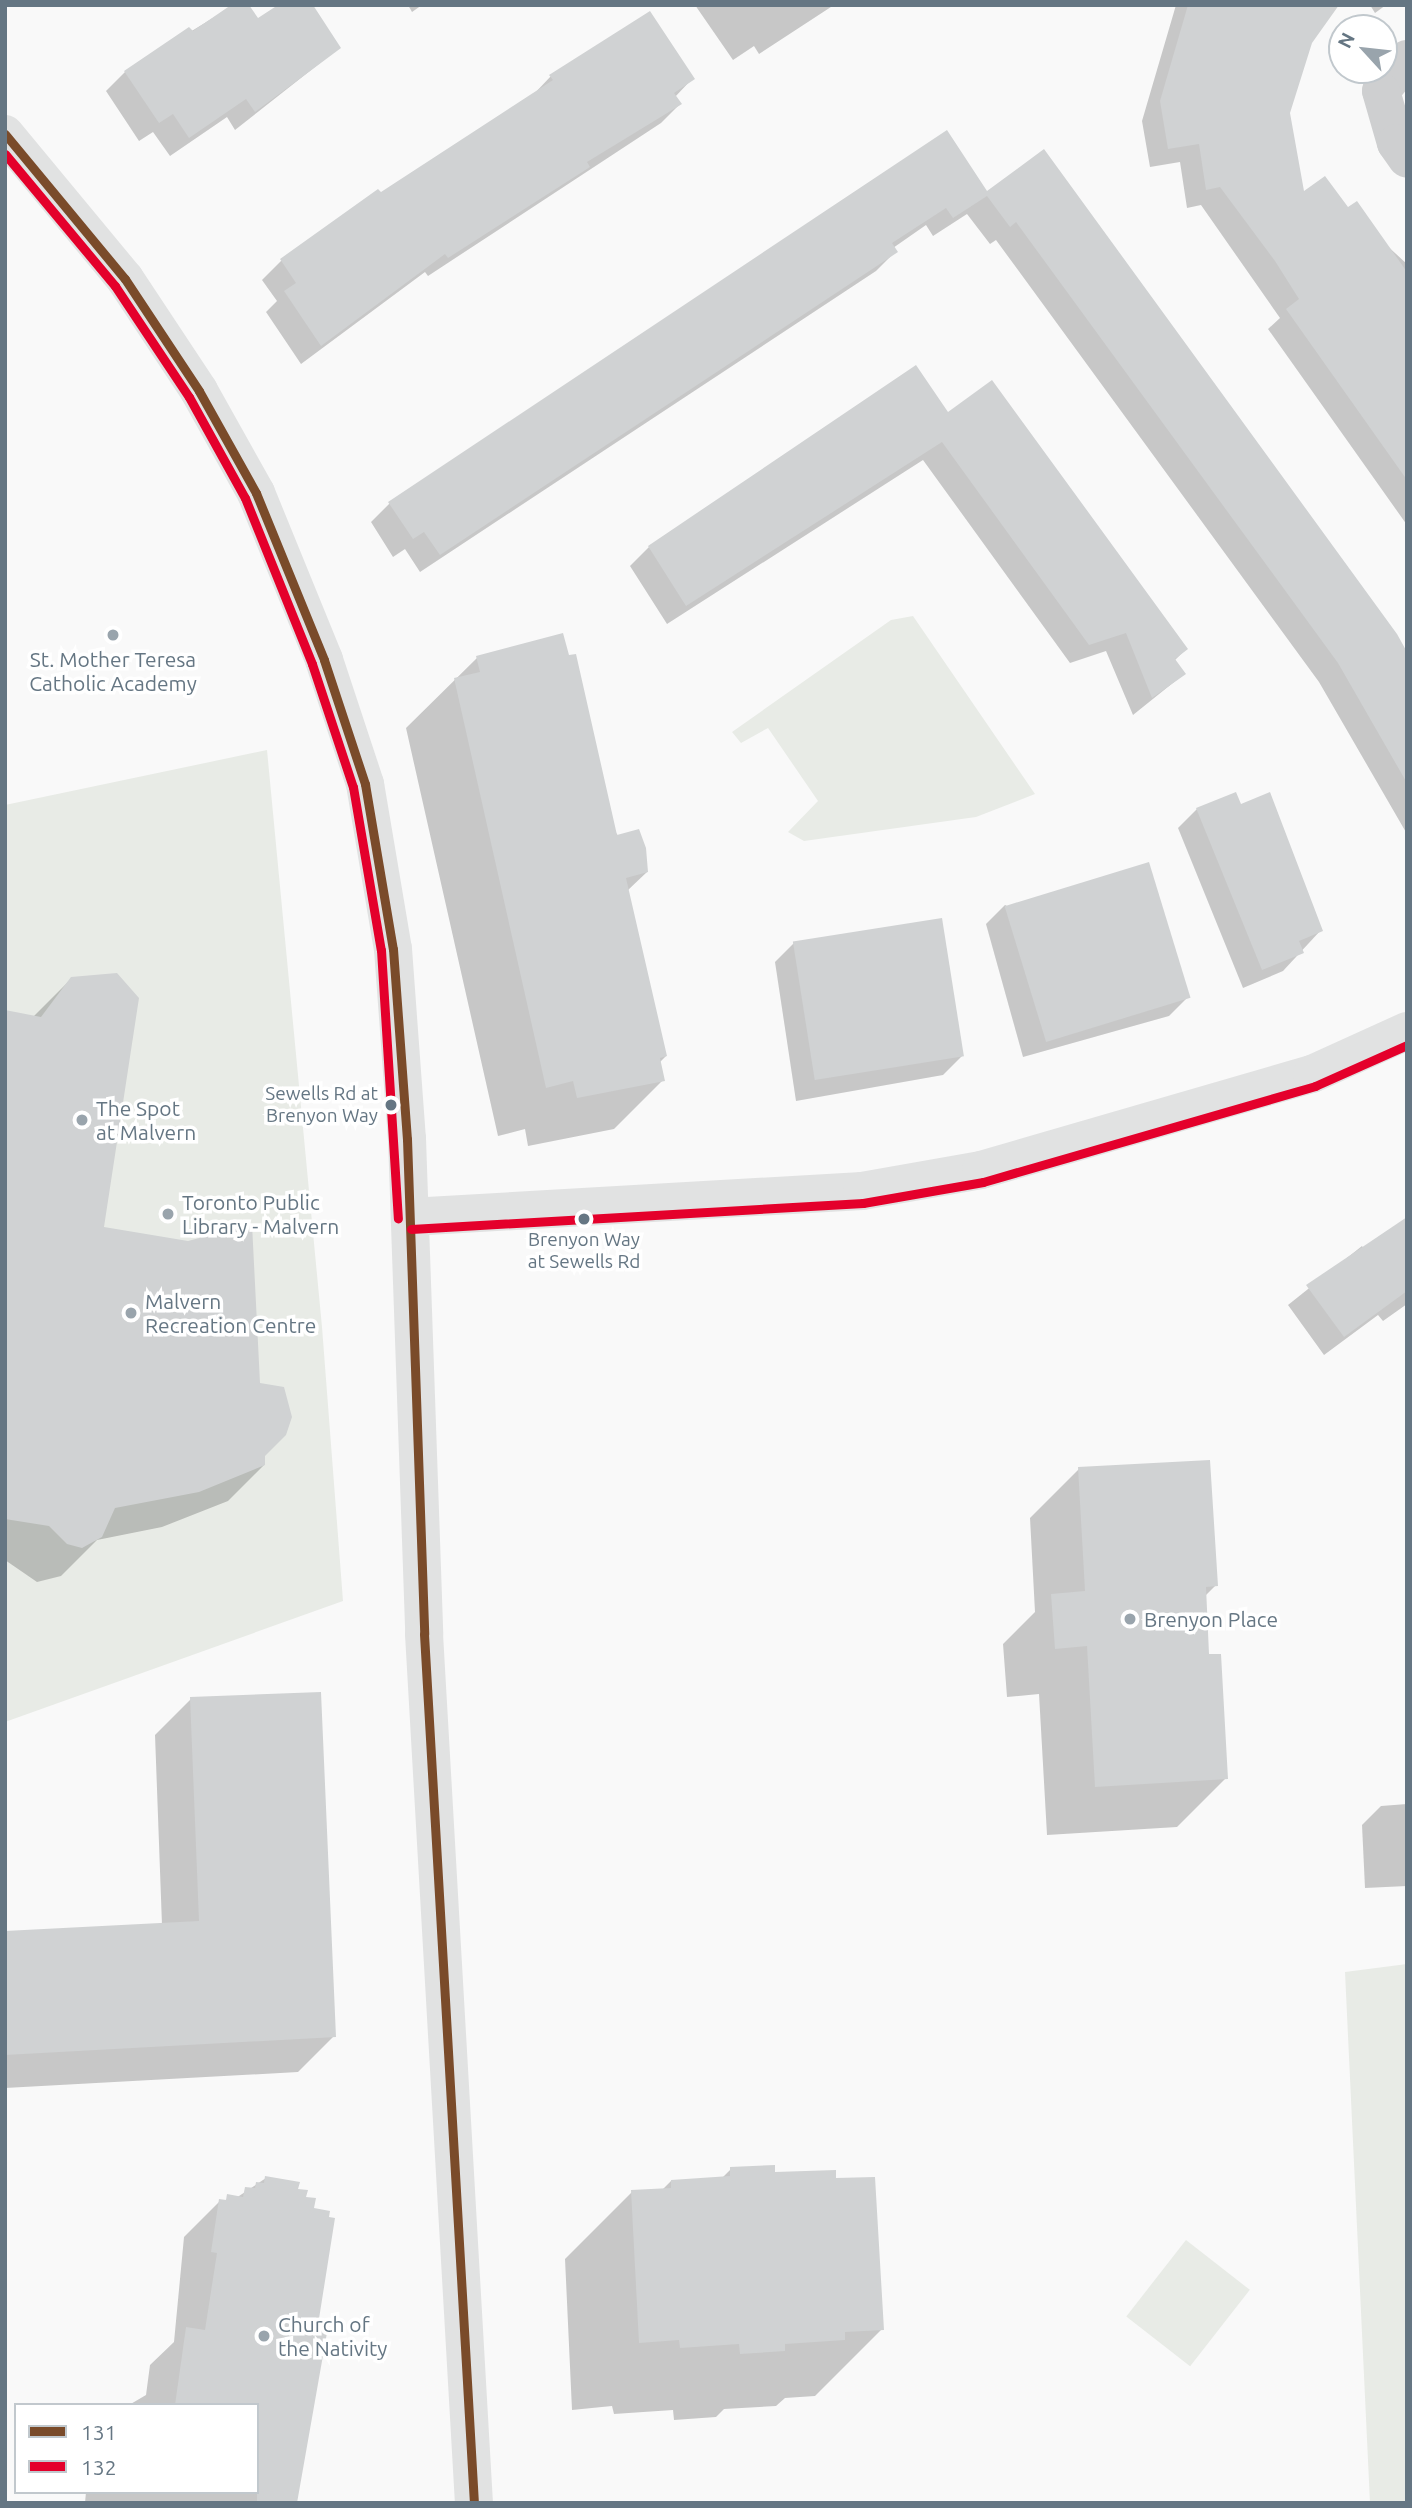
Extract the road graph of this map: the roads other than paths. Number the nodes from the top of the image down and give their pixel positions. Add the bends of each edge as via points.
1 (1407, 59) edge
2 (5, 134) edge
3 (1407, 159) edge
4 (1407, 1031) edge
5 (410, 1217) junction
6 (474, 2503) edge

1 - 3 street via 1381,91 1396,143
2 - 5 street via 125,279 199,391 256,493 324,660 365,784 393,949
4 - 5 street via 1312,1074 981,1170 862,1191
5 - 6 street via 424,1634

